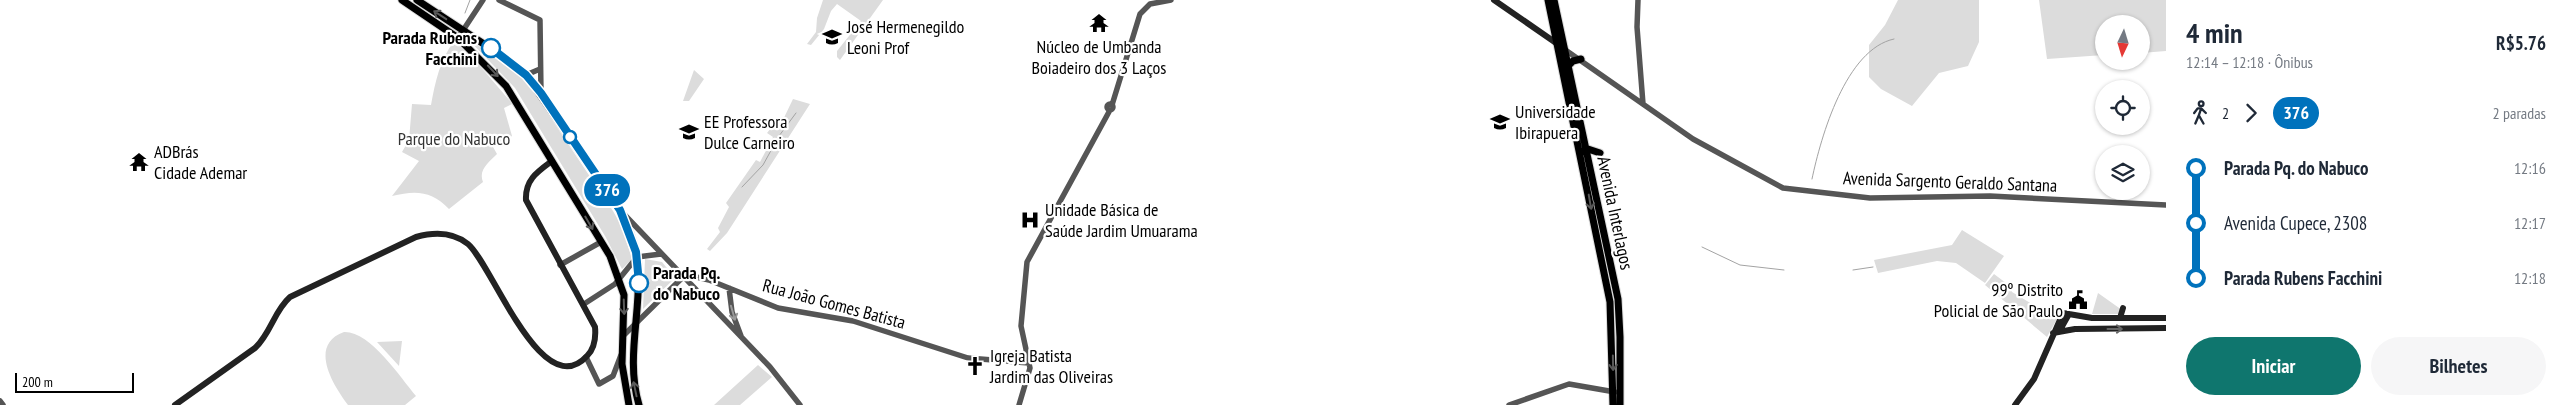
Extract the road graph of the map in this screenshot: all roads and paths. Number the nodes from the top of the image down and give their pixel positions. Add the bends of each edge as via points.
1 (402, 0) edge
2 (417, 0) edge
3 (483, 0) edge
4 (499, 0) edge
5 (1171, 0) edge
6 (1494, 0) edge
7 (1548, 0) edge
8 (1554, 0) edge
9 (1638, 0) edge
10 (463, 30) junction
11 (458, 38) junction
12 (1557, 44) junction
13 (1564, 49) junction
14 (1581, 59) junction
15 (1568, 66) junction
16 (540, 69) junction
17 (526, 75) junction
18 (541, 93) junction
19 (1643, 104) junction
20 (1583, 152) junction
21 (1600, 152) dead end
22 (552, 161) junction
23 (2166, 205) edge
24 (620, 210) junction
25 (600, 242) junction
26 (658, 252) junction
27 (637, 257) junction
28 (560, 265) junction
29 (682, 277) junction
30 (620, 280) junction
31 (729, 288) junction
32 (584, 304) junction
33 (2123, 308) dead end
34 (2120, 318) junction
35 (2137, 318) junction
36 (2166, 318) edge
37 (636, 323) junction
38 (2165, 328) edge
39 (2060, 329) junction
40 (624, 335) junction
41 (741, 337) junction
42 (586, 357) junction
43 (1029, 363) junction
44 (619, 369) junction
45 (1617, 392) junction
46 (0, 401) edge
47 (3, 405) edge
48 (175, 405) edge
49 (629, 405) edge
50 (639, 405) edge
51 (800, 405) edge
52 (1019, 405) edge
53 (1509, 405) edge
54 (1614, 405) edge
55 (1620, 405) edge
56 (2015, 405) edge

1 - 11 main road
10 -> 2 main road
3 - 10 street
4 - 16 street via 540,20
5 - 43 street via 1142,9 1115,96 1027,262 1021,326
6 - 12 main road
7 - 12 main road, Avenida Interlagos
8 - 13 main road, Avenida Interlagos
9 - 19 street
10 - 11 street
10 - 17 main road
11 -> 22 main road via 506,86
12 - 13 main road
12 - 20 main road, Avenida Interlagos
13 - 14 street, Avenida Sargento Geraldo Santana
13 - 15 main road, Avenida Interlagos
14 - 15 main road
14 - 19 street, Avenida Sargento Geraldo Santana
15 - 20 main road, Avenida Interlagos
16 - 17 street
16 - 18 street
17 - 18 main road
18 - 24 main road
19 - 23 street, Avenida Sargento Geraldo Santana via 1693,139 1784,188 1870,198 1990,196
20 - 21 main road
20 - 45 main road, Avenida Interlagos via 1610,302
22 -> 25 main road
22 - 28 main road via 532,176 526,197
24 - 26 street
24 - 27 main road
25 - 28 street
25 - 30 main road
26 - 27 street
26 - 29 street
27 - 30 street
27 - 37 main road via 639,291
28 - 32 main road
29 - 31 street, Rua João Gomes Batista via 692,276
29 - 37 street
29 - 41 street
30 - 32 street
30 -> 40 main road via 624,296
31 -> 41 street via 732,312
31 - 43 street, Rua João Gomes Batista via 764,303 854,321 968,358
32 - 42 main road via 596,334
33 - 34 main road
34 - 35 main road
34 - 39 main road via 2092,318 2066,313
35 - 36 main road
35 - 38 main road via 2146,324
37 - 40 street
50 -> 37 main road via 632,372
39 -> 38 main road
39 - 56 main road via 2030,387
40 - 44 main road
41 - 51 street
42 - 44 street via 598,384
42 - 48 main road via 575,364 564,365 541,355 474,251 454,237 434,234 416,237 293,295 281,307 264,339
43 - 52 street
44 - 49 main road
45 - 53 street via 1569,384
45 - 54 main road, Avenida Interlagos
45 - 55 main road, Avenida Interlagos
46 - 47 street

